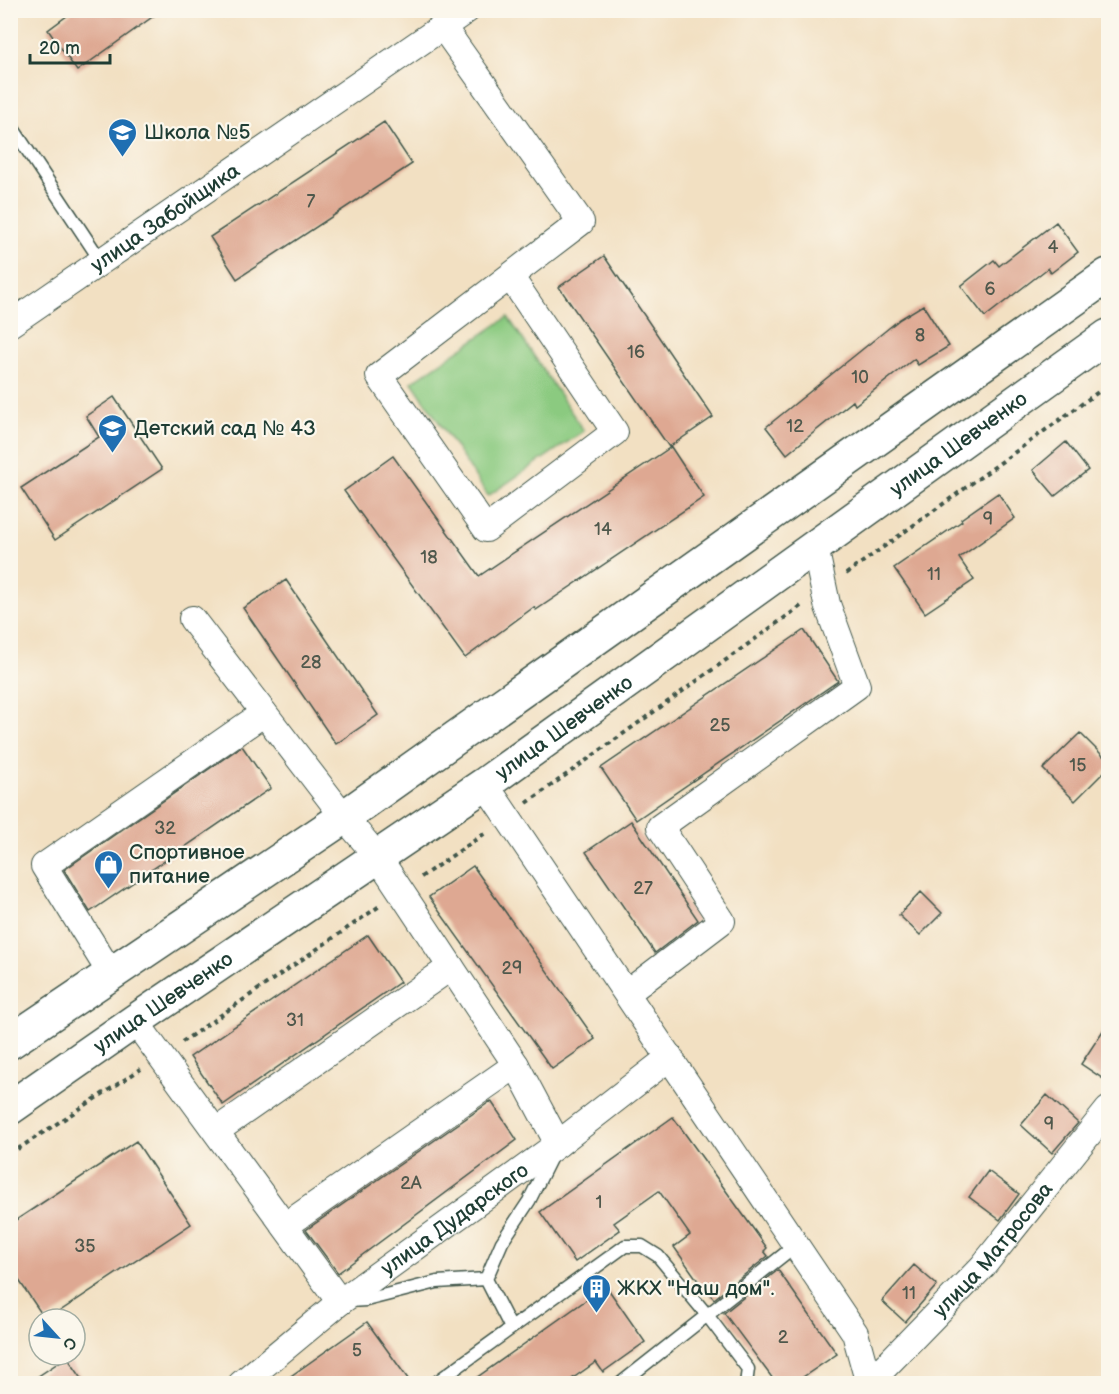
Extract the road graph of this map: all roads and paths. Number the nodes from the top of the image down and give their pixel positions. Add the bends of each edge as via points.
1 (467, 10) edge
2 (443, 27) junction
3 (10, 124) edge
4 (101, 261) junction
5 (1108, 275) edge
6 (510, 276) junction
7 (10, 324) edge
8 (1108, 336) edge
9 (1108, 385) edge
10 (815, 547) junction
11 (824, 590) junction
12 (192, 619) dead end
13 (264, 713) junction
14 (485, 784) junction
15 (344, 817) junction
16 (378, 857) junction
17 (451, 967) junction
18 (111, 974) junction
19 (627, 993) junction
20 (135, 1021) junction
21 (10, 1042) edge
22 (670, 1057) junction
23 (516, 1065) junction
24 (10, 1108) edge
25 (1108, 1110) edge
26 (216, 1131) junction
27 (558, 1144) junction
28 (285, 1226) junction
29 (796, 1245) junction
30 (486, 1279) junction
31 (340, 1302) junction
32 (707, 1315) junction
33 (511, 1328) junction
34 (240, 1383) edge
35 (434, 1383) edge
36 (620, 1383) edge
37 (746, 1383) edge
38 (869, 1383) edge

1 - 2 street, улица Забойщика
2 - 4 street, улица Забойщика
2 - 6 street via 581,222
3 - 4 lane
4 - 7 street, улица Забойщика
5 - 15 main road
6 - 6 street via 379,376 486,529 615,432
8 - 10 main road, улица Шевченко
9 - 11 path
10 - 11 street
10 - 14 main road, улица Шевченко
11 - 19 street via 857,686 660,827 722,921
12 - 13 street
13 - 15 street
13 - 18 street via 45,866
14 - 16 main road, улица Шевченко
14 - 19 street
15 - 16 street
15 - 18 main road
16 - 17 street
16 - 20 main road, улица Шевченко
17 - 23 street
17 - 26 street
18 - 21 main road
19 - 22 street
20 - 24 main road, улица Шевченко
20 - 26 street
22 - 27 street, улица Дударского
22 - 29 street
23 - 27 street
23 - 28 street
25 - 38 street, улица Матросова via 983,1266
26 - 28 street
27 - 30 lane via 502,1242
27 - 31 street, улица Дударского
28 - 31 street
29 - 32 lane
29 - 38 street via 855,1333
30 - 31 lane via 437,1282 366,1300
30 - 33 lane
31 - 34 street, улица Дударского
32 - 33 lane via 658,1256 642,1246 625,1246
32 - 36 lane
32 - 37 lane via 748,1370
33 - 35 lane

